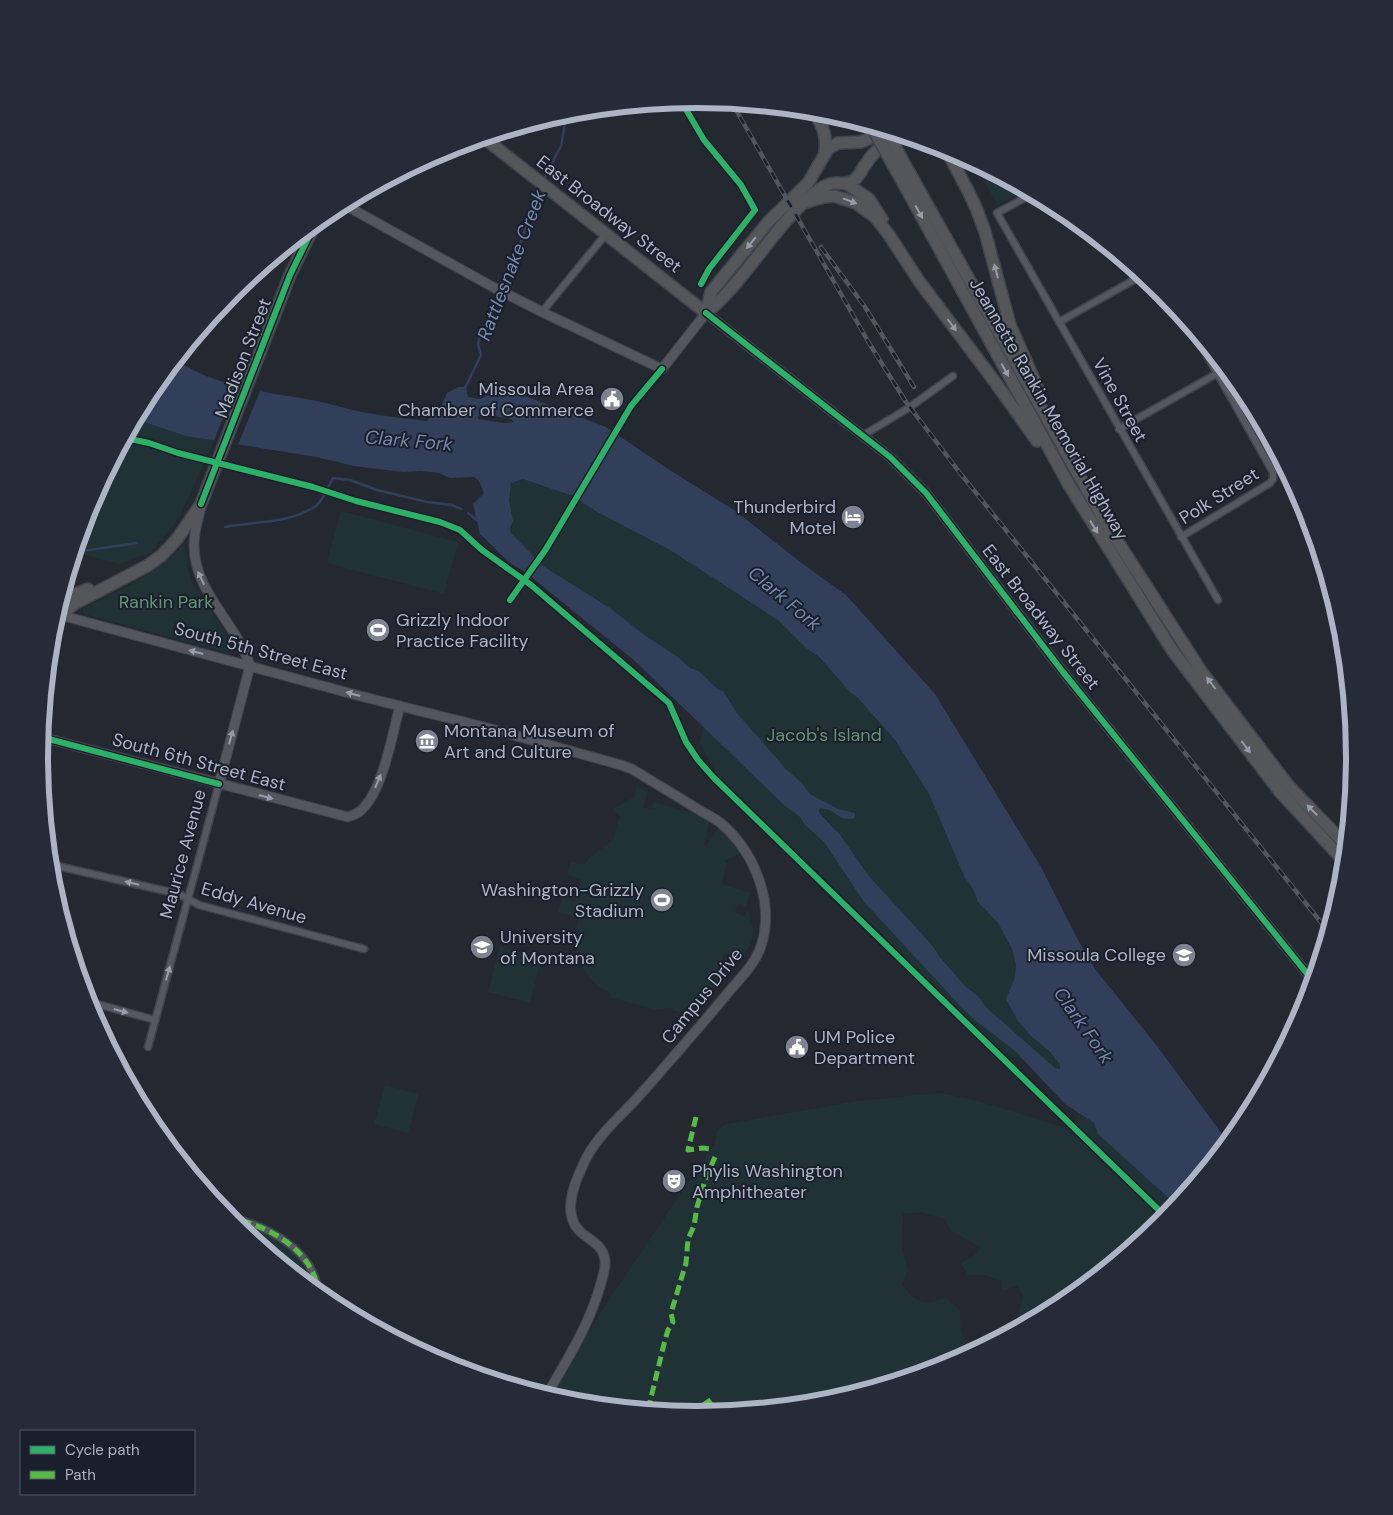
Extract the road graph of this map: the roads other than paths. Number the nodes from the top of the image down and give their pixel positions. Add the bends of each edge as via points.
1 (818, 120) edge
2 (877, 135) edge
3 (878, 135) edge
4 (888, 138) edge
5 (892, 139) edge
6 (490, 142) edge
7 (846, 143) junction
8 (824, 156) junction
9 (952, 161) edge
10 (900, 167) junction
11 (862, 169) junction
12 (841, 183) junction
13 (1025, 198) edge
14 (803, 203) junction
15 (351, 208) edge
16 (606, 234) junction
17 (890, 235) junction
18 (307, 239) edge
19 (1134, 280) edge
20 (542, 312) junction
21 (706, 313) junction
22 (1059, 322) junction
23 (1214, 366) edge
24 (1218, 373) junction
25 (953, 376) dead end
26 (1119, 429) junction
27 (862, 436) junction
28 (1064, 447) junction
29 (1068, 486) junction
30 (201, 504) junction
31 (1181, 538) junction
32 (148, 566) junction
33 (68, 597) edge
34 (1218, 600) dead end
35 (65, 609) edge
36 (64, 616) edge
37 (250, 666) junction
38 (400, 706) junction
39 (48, 739) edge
40 (219, 784) junction
41 (1340, 839) edge
42 (1338, 854) edge
43 (57, 866) edge
44 (189, 899) junction
45 (364, 949) dead end
46 (1308, 975) edge
47 (96, 1004) edge
48 (155, 1020) junction
49 (148, 1047) dead end
50 (244, 1222) edge
51 (248, 1223) joint
52 (316, 1283) edge
53 (550, 1389) edge

1 - 8 highway via 826,136
2 - 7 highway via 861,142
3 - 10 highway, Jeannette Rankin Memorial Highway, bridge
4 - 10 highway, Jeannette Rankin Memorial Highway, bridge
5 - 11 highway via 876,149
6 - 16 highway, East Broadway Street
7 - 8 highway via 833,145
7 - 11 highway via 860,154
8 - 12 highway via 825,173
8 -> 21 highway via 808,183 769,221 711,292
28 -> 9 highway via 1010,325 985,232
10 - 28 highway, Jeannette Rankin Memorial Highway
10 -> 29 highway, Jeannette Rankin Memorial Highway
11 - 12 highway via 856,178
12 - 14 highway via 822,187
12 - 17 highway via 869,199
13 - 22 street, Vine Street via 996,213
14 -> 17 highway via 834,196 846,199 864,208
14 - 21 highway via 722,300
15 - 20 street
16 - 20 street
16 - 21 highway, East Broadway Street
17 -> 29 highway via 919,281
18 - 30 highway, Madison Street
19 - 22 street
20 - 21 street via 662,369
21 - 27 street, East Broadway Street
22 - 26 street, Vine Street
23 - 24 street
24 - 26 street
24 - 31 street, Polk Street via 1273,479
25 - 27 street
26 - 31 street, Vine Street
27 - 46 street, East Broadway Street via 898,464 926,493 1063,672
41 -> 28 highway, Jeannette Rankin Memorial Highway via 1288,785 1202,671 1105,522
29 -> 42 highway, Jeannette Rankin Memorial Highway via 1172,650 1280,792
30 - 32 highway, Madison Street via 177,539
37 -> 30 street via 243,648 197,570 194,547
31 - 34 street, Vine Street
32 - 33 highway
32 - 35 highway
37 -> 36 street, South 5th Street East
38 -> 37 street, South 5th Street East
40 -> 37 street, Maurice Avenue
40 -> 38 street, South 6th Street East via 348,817 365,806 376,787
38 - 53 street, Campus Drive via 632,769 722,824 750,858 762,890 764,930 761,947 752,964 664,1069 594,1144 583,1166 570,1215 582,1234 597,1243 605,1258 604,1269 589,1318
39 - 40 street, South 6th Street East
40 - 44 street, Maurice Avenue
44 -> 43 street, Eddy Avenue
44 - 45 street, Eddy Avenue via 199,905
48 -> 44 street, Maurice Avenue
47 -> 48 street
48 - 49 street, Maurice Avenue
50 - 51 street
51 - 52 street via 269,1231 293,1248 311,1268

